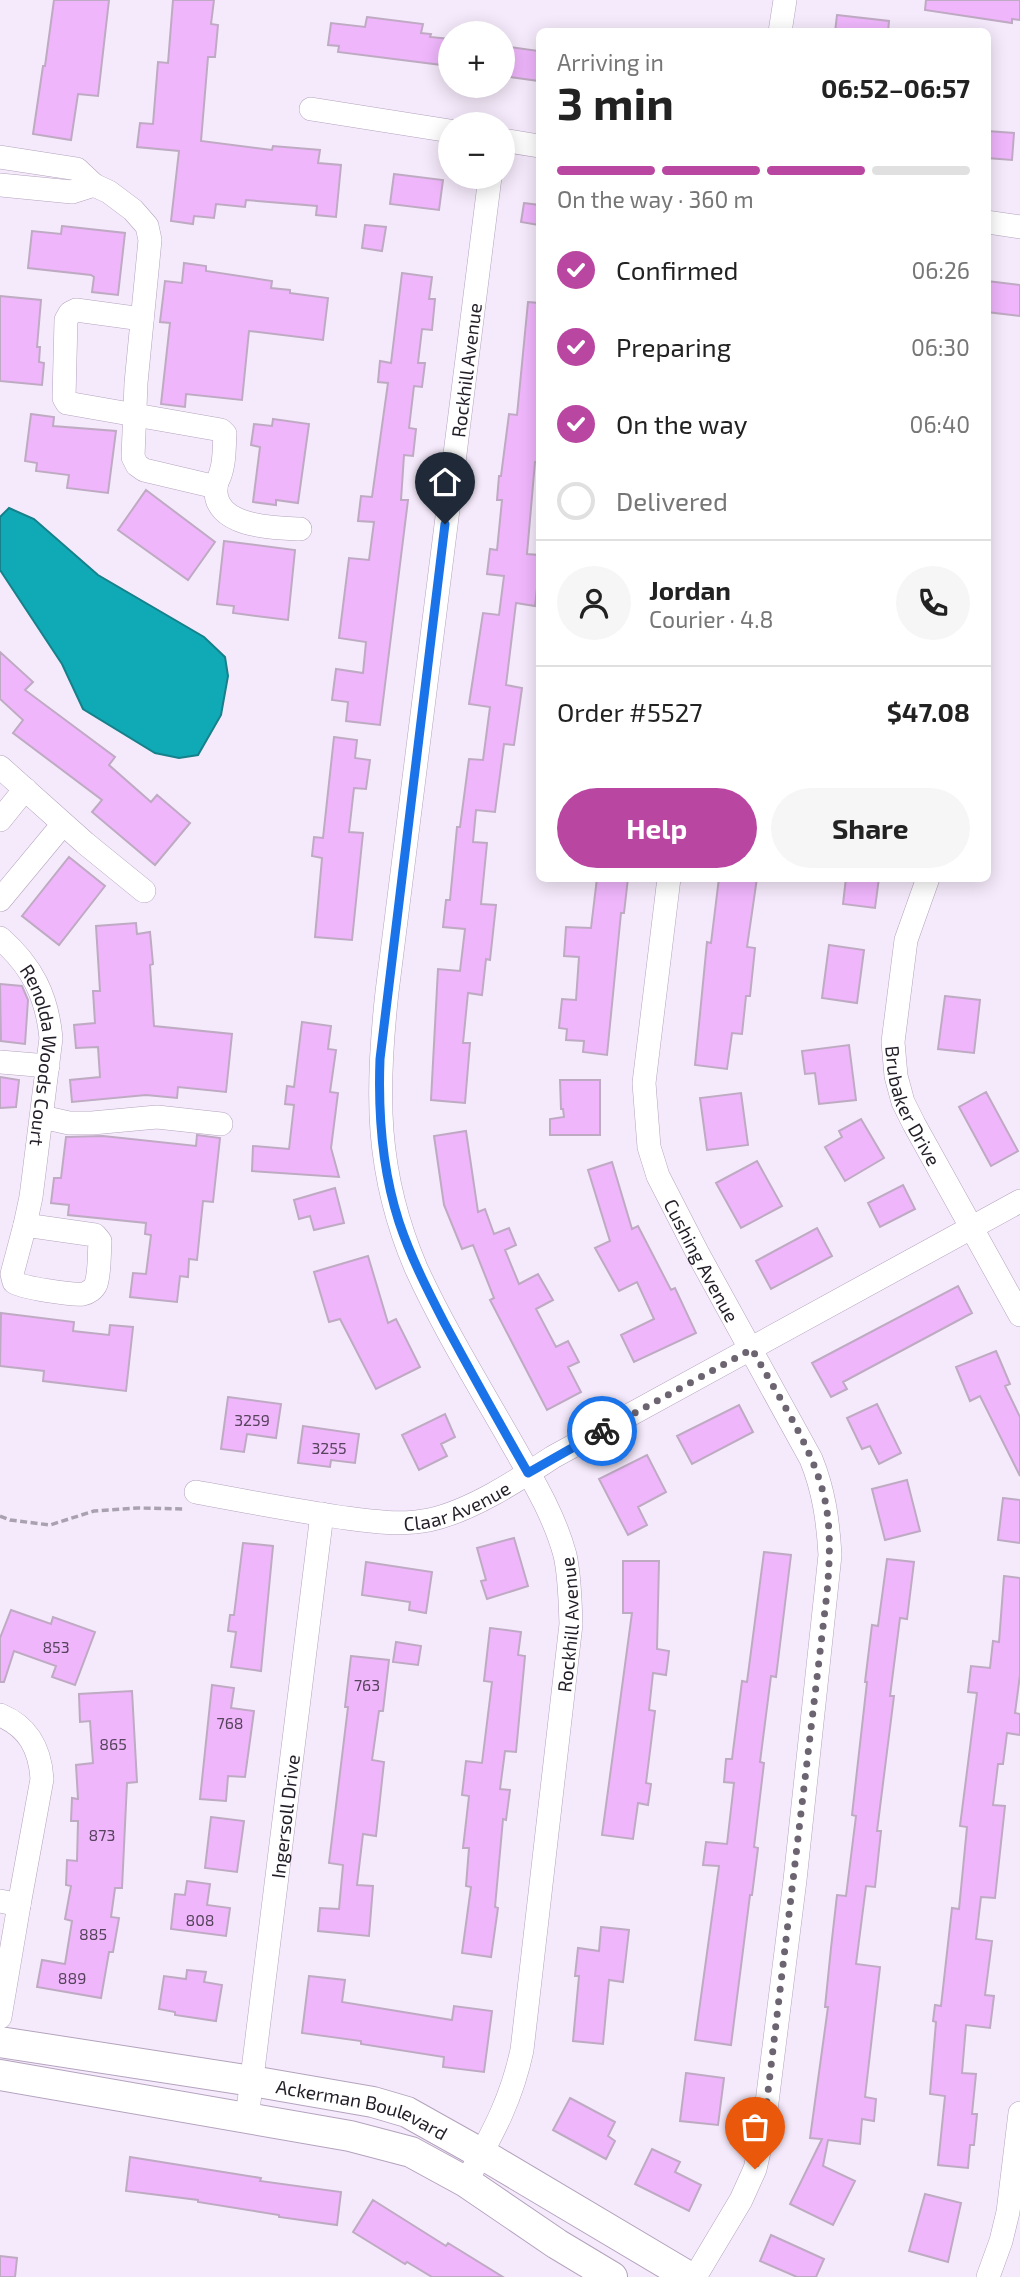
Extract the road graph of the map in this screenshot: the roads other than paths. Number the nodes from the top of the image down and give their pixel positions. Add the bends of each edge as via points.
1 (785, 0) edge
2 (780, 28) edge
3 (311, 109) dead end
4 (438, 129) edge
5 (515, 142) edge
6 (536, 146) edge
7 (0, 157) edge
8 (0, 185) edge
9 (94, 185) junction
10 (488, 189) edge
11 (991, 223) edge
12 (1020, 227) edge
13 (142, 319) junction
14 (135, 416) junction
15 (216, 487) junction
16 (300, 529) dead end
17 (0, 767) edge
18 (25, 789) junction
19 (0, 820) edge
20 (63, 824) junction
21 (669, 882) edge
22 (927, 882) edge
23 (144, 891) dead end
24 (0, 900) edge
25 (0, 938) edge
26 (0, 1062) edge
27 (48, 1066) junction
28 (42, 1118) junction
29 (221, 1124) dead end
30 (1020, 1200) edge
31 (25, 1225) dead end
32 (972, 1225) junction
33 (1020, 1315) edge
34 (752, 1349) junction
35 (528, 1473) junction
36 (196, 1492) road end
37 (322, 1514) junction
38 (0, 1715) edge
39 (9, 1903) edge
40 (0, 2017) edge
41 (0, 2042) edge
42 (0, 2075) edge
43 (252, 2081) junction
44 (1020, 2113) edge
45 (247, 2118) junction
46 (482, 2154) junction
47 (467, 2182) junction
48 (612, 2277) edge
49 (689, 2277) edge
50 (695, 2277) edge
51 (988, 2277) edge

1 - 2 street
3 - 4 street
5 - 6 street
7 - 9 street via 77,169
8 - 9 street via 72,192
9 - 13 street via 133,210 147,226 150,240
10 - 35 street, Rockhill Avenue via 379,1082 387,1179 399,1222 446,1326
11 - 12 street
13 - 14 street
13 - 14 street via 76,310 66,320 67,403
14 - 15 street via 133,457 137,465
14 - 15 street via 225,434
15 - 16 street via 225,512 239,521
17 - 18 street
18 - 19 street
18 - 20 street
20 - 23 street
20 - 24 street
21 - 34 street, Cushing Avenue via 644,1083 649,1147 658,1176
22 - 32 street, Brubaker Drive via 906,940 893,1042 896,1076 914,1124
25 - 27 street, Renolda Woods Court via 32,974 43,995 51,1038
26 - 27 street
27 - 28 street, Renolda Woods Court
28 - 29 street via 92,1123 157,1117
28 - 31 street, Renolda Woods Court
30 - 32 street, Claar Avenue
32 - 33 street, Brubaker Drive
32 - 34 street, Claar Avenue
34 - 35 street, Claar Avenue
34 - 50 street, Cushing Avenue via 811,1459 828,1521 830,1555 763,2134 741,2200
35 - 37 street, Claar Avenue via 431,1519 377,1522
35 - 46 street, Rockhill Avenue via 565,1557 571,1624 522,2050 515,2084
36 - 37 street, Claar Avenue
37 - 43 street, Ingersoll Drive
38 - 39 street via 34,1742 42,1779
39 - 40 street
41 - 43 street, Ackerman Boulevard
42 - 45 street, Ackerman Boulevard
43 - 45 street, Ingersoll Drive
43 - 46 street, Ackerman Boulevard via 407,2112
44 - 51 street via 1008,2212
45 - 47 street, Ackerman Boulevard via 411,2152
46 - 47 street, Rockhill Avenue
46 - 49 street, Ackerman Boulevard
47 - 48 street, Ackerman Boulevard

